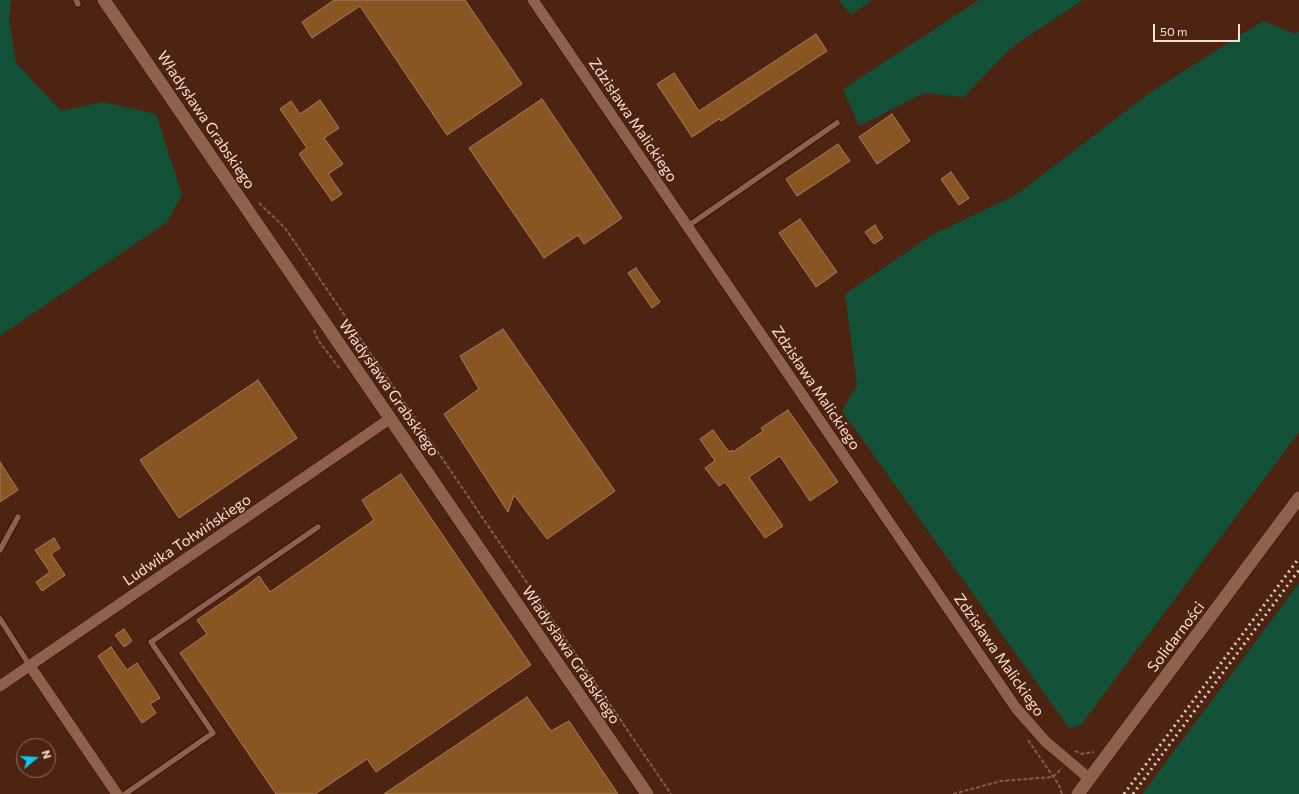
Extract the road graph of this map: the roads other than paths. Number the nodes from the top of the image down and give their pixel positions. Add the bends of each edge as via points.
1 (104, 0) edge
2 (533, 0) edge
3 (837, 123) dead end
4 (688, 226) junction
5 (391, 418) junction
6 (1299, 498) edge
7 (18, 517) dead end
8 (318, 527) dead end
9 (0, 550) edge
10 (0, 619) edge
11 (30, 666) junction
12 (0, 686) edge
13 (1090, 779) junction
14 (117, 794) edge
15 (125, 794) edge
16 (647, 794) edge
17 (1078, 794) edge

1 - 5 street, Władysława Grabskiego
2 - 4 street, Zdzisława Malickiego
3 - 4 lane
4 - 13 street, Zdzisława Malickiego via 1022,717 1050,746
5 - 11 street, Ludwika Tołwińskiego
5 - 16 street, Władysława Grabskiego
6 - 13 street, Solidarności
7 - 9 lane
8 - 15 lane via 151,642 213,733
10 - 11 lane
11 - 12 street, Ludwika Tołwińskiego
11 - 14 street
13 - 17 street, Solidarności

